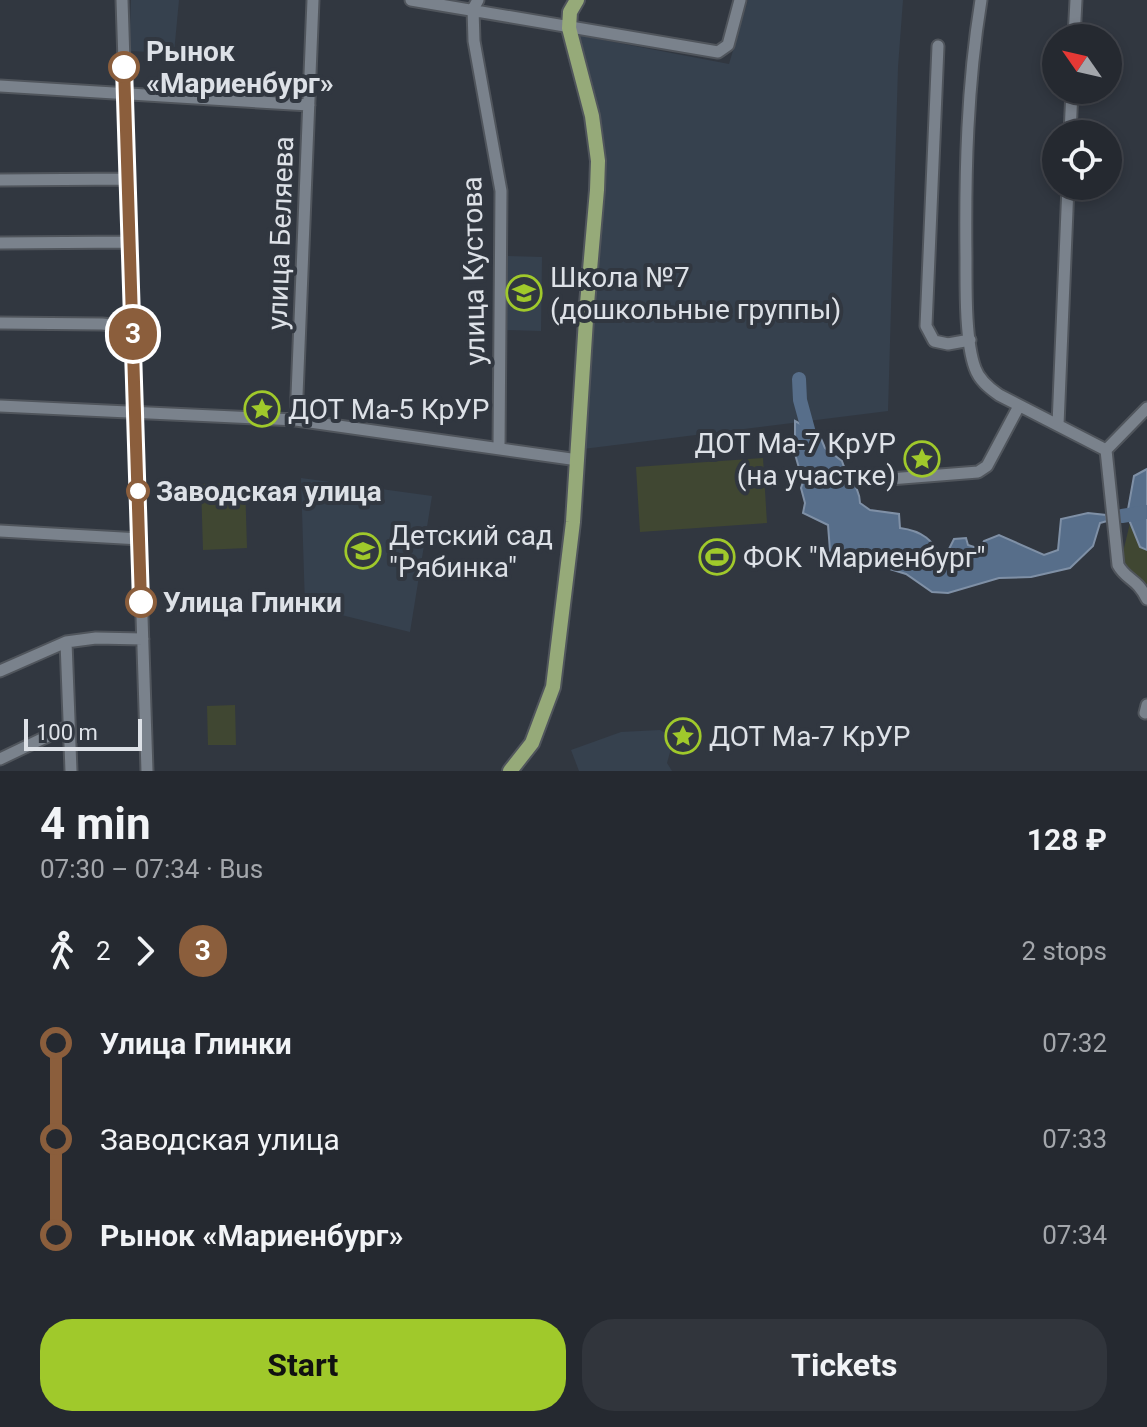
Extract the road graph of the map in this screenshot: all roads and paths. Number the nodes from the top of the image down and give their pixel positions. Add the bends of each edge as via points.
1 (122, 0) edge
2 (313, 0) edge
3 (411, 0) edge
4 (577, 0) edge
5 (740, 0) edge
6 (981, 0) edge
7 (1076, 0) edge
8 (476, 5) edge
9 (1075, 24) edge
10 (569, 28) junction
11 (938, 46) dead end
12 (0, 86) edge
13 (125, 93) junction
14 (309, 105) junction
15 (128, 179) junction
16 (0, 180) edge
17 (1067, 200) edge
18 (130, 242) junction
19 (0, 243) edge
20 (0, 323) edge
21 (133, 327) junction
22 (970, 340) junction
23 (0, 406) edge
24 (1019, 406) junction
25 (1147, 408) edge
26 (136, 410) junction
27 (296, 420) junction
28 (1058, 425) junction
29 (499, 448) junction
30 (1106, 450) junction
31 (578, 460) junction
32 (877, 480) dead end
33 (0, 531) edge
34 (140, 539) junction
35 (1147, 599) edge
36 (143, 639) junction
37 (66, 642) junction
38 (0, 671) edge
39 (69, 726) junction
40 (0, 759) edge
41 (71, 771) edge
42 (147, 771) edge
43 (510, 771) edge

1 - 13 street
2 - 14 street, улица Беляева
3 - 8 street
4 - 10 main road
5 - 10 street via 725,49 718,52
6 - 22 street via 965,179
7 - 9 street
8 - 10 street
8 - 29 street, улица Кустова via 474,41 501,191
10 - 31 main road via 598,161
11 - 22 street via 926,326 934,341
12 - 13 street
13 - 14 street
13 - 15 street
14 - 27 street, улица Беляева
15 - 16 street
15 - 18 street
17 - 28 street
18 - 19 street
18 - 21 street
20 - 21 street
21 - 26 street
22 - 24 street via 975,368 985,385
23 - 26 street
24 - 28 street
24 - 32 street via 987,466 978,472
25 - 30 street
26 - 27 street
26 - 34 street
27 - 29 street
28 - 30 street
29 - 31 street
30 - 35 street via 1119,569 1140,584
31 - 43 main road via 553,687 532,743
33 - 34 street
34 - 36 street
36 - 37 street
36 - 42 street
37 - 38 street
37 - 39 street
39 - 40 street
39 - 41 street

